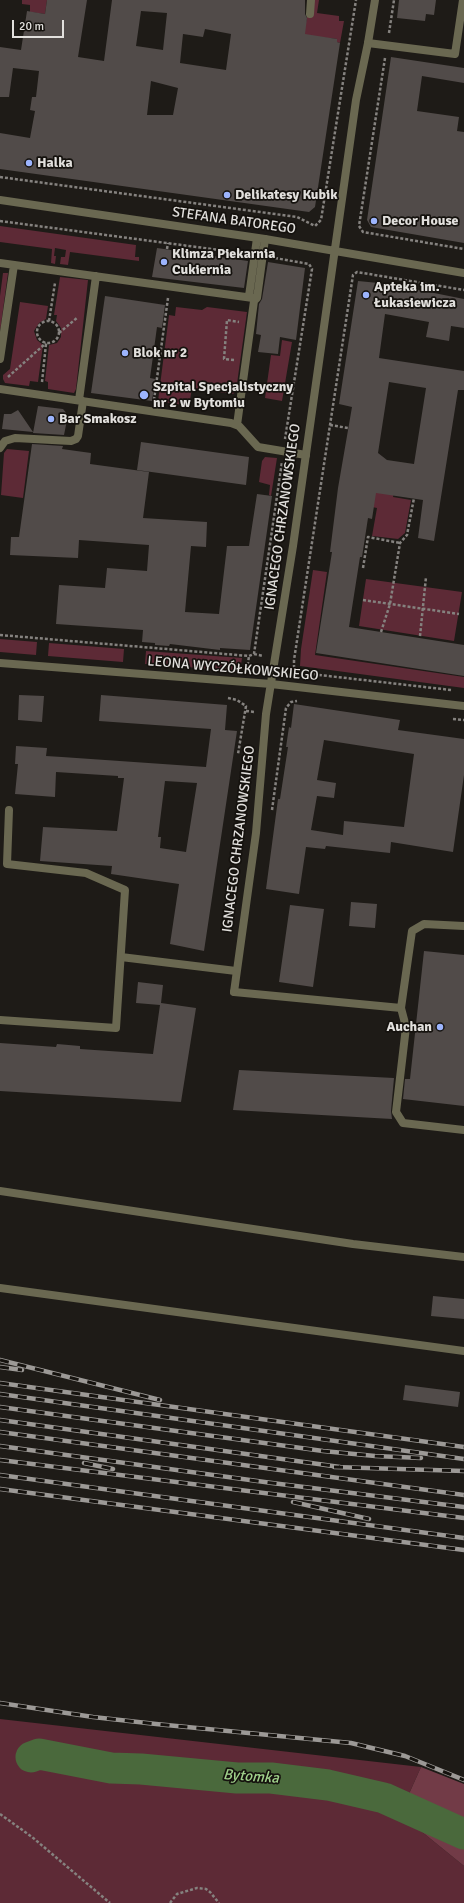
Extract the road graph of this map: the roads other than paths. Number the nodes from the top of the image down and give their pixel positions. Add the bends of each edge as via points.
1 (311, 0) edge
2 (375, 0) edge
3 (463, 0) edge
4 (310, 14) dead end
5 (368, 43) junction
6 (0, 200) edge
7 (261, 238) junction
8 (334, 250) junction
9 (0, 263) edge
10 (14, 265) junction
11 (464, 273) edge
12 (96, 276) junction
13 (252, 298) junction
14 (0, 359) edge
15 (0, 389) edge
16 (81, 401) junction
17 (237, 425) junction
18 (0, 448) edge
19 (306, 455) junction
20 (0, 663) edge
21 (271, 684) junction
22 (464, 706) edge
23 (9, 810) dead end
24 (464, 926) edge
25 (120, 957) junction
26 (236, 971) junction
27 (401, 1008) junction
28 (0, 1020) edge
29 (464, 1130) edge
30 (0, 1191) edge
31 (464, 1257) edge
32 (0, 1288) edge
33 (464, 1351) edge

1 - 4 street
2 - 5 street, IGNACEGO CHRZANOWSKIEGO
3 - 5 street via 455,54
5 - 8 street, IGNACEGO CHRZANOWSKIEGO via 356,100
6 - 7 street, STEFANA BATOREGO
7 - 8 street, STEFANA BATOREGO
7 - 13 street
8 - 11 street, STEFANA BATOREGO
8 - 19 street, IGNACEGO CHRZANOWSKIEGO
9 - 10 street
10 - 12 street
10 - 14 street
12 - 13 street
12 - 16 street
13 - 17 street
15 - 16 street
16 - 17 street
16 - 18 street via 76,439 71,441 15,438 5,441
17 - 19 street via 258,447
19 - 21 street, IGNACEGO CHRZANOWSKIEGO
20 - 21 street, LEONA WYCZÓŁKOWSKIEGO
21 - 22 street, LEONA WYCZÓŁKOWSKIEGO
21 - 26 street, IGNACEGO CHRZANOWSKIEGO via 256,833
23 - 25 street via 7,864 86,873 125,890
24 - 27 street via 424,924 412,931
25 - 26 street
25 - 28 street via 116,1028
26 - 27 street, IGNACEGO CHRZANOWSKIEGO via 234,992
27 - 29 street via 406,1027 396,1112 403,1123
30 - 31 street via 353,1244
32 - 33 street

